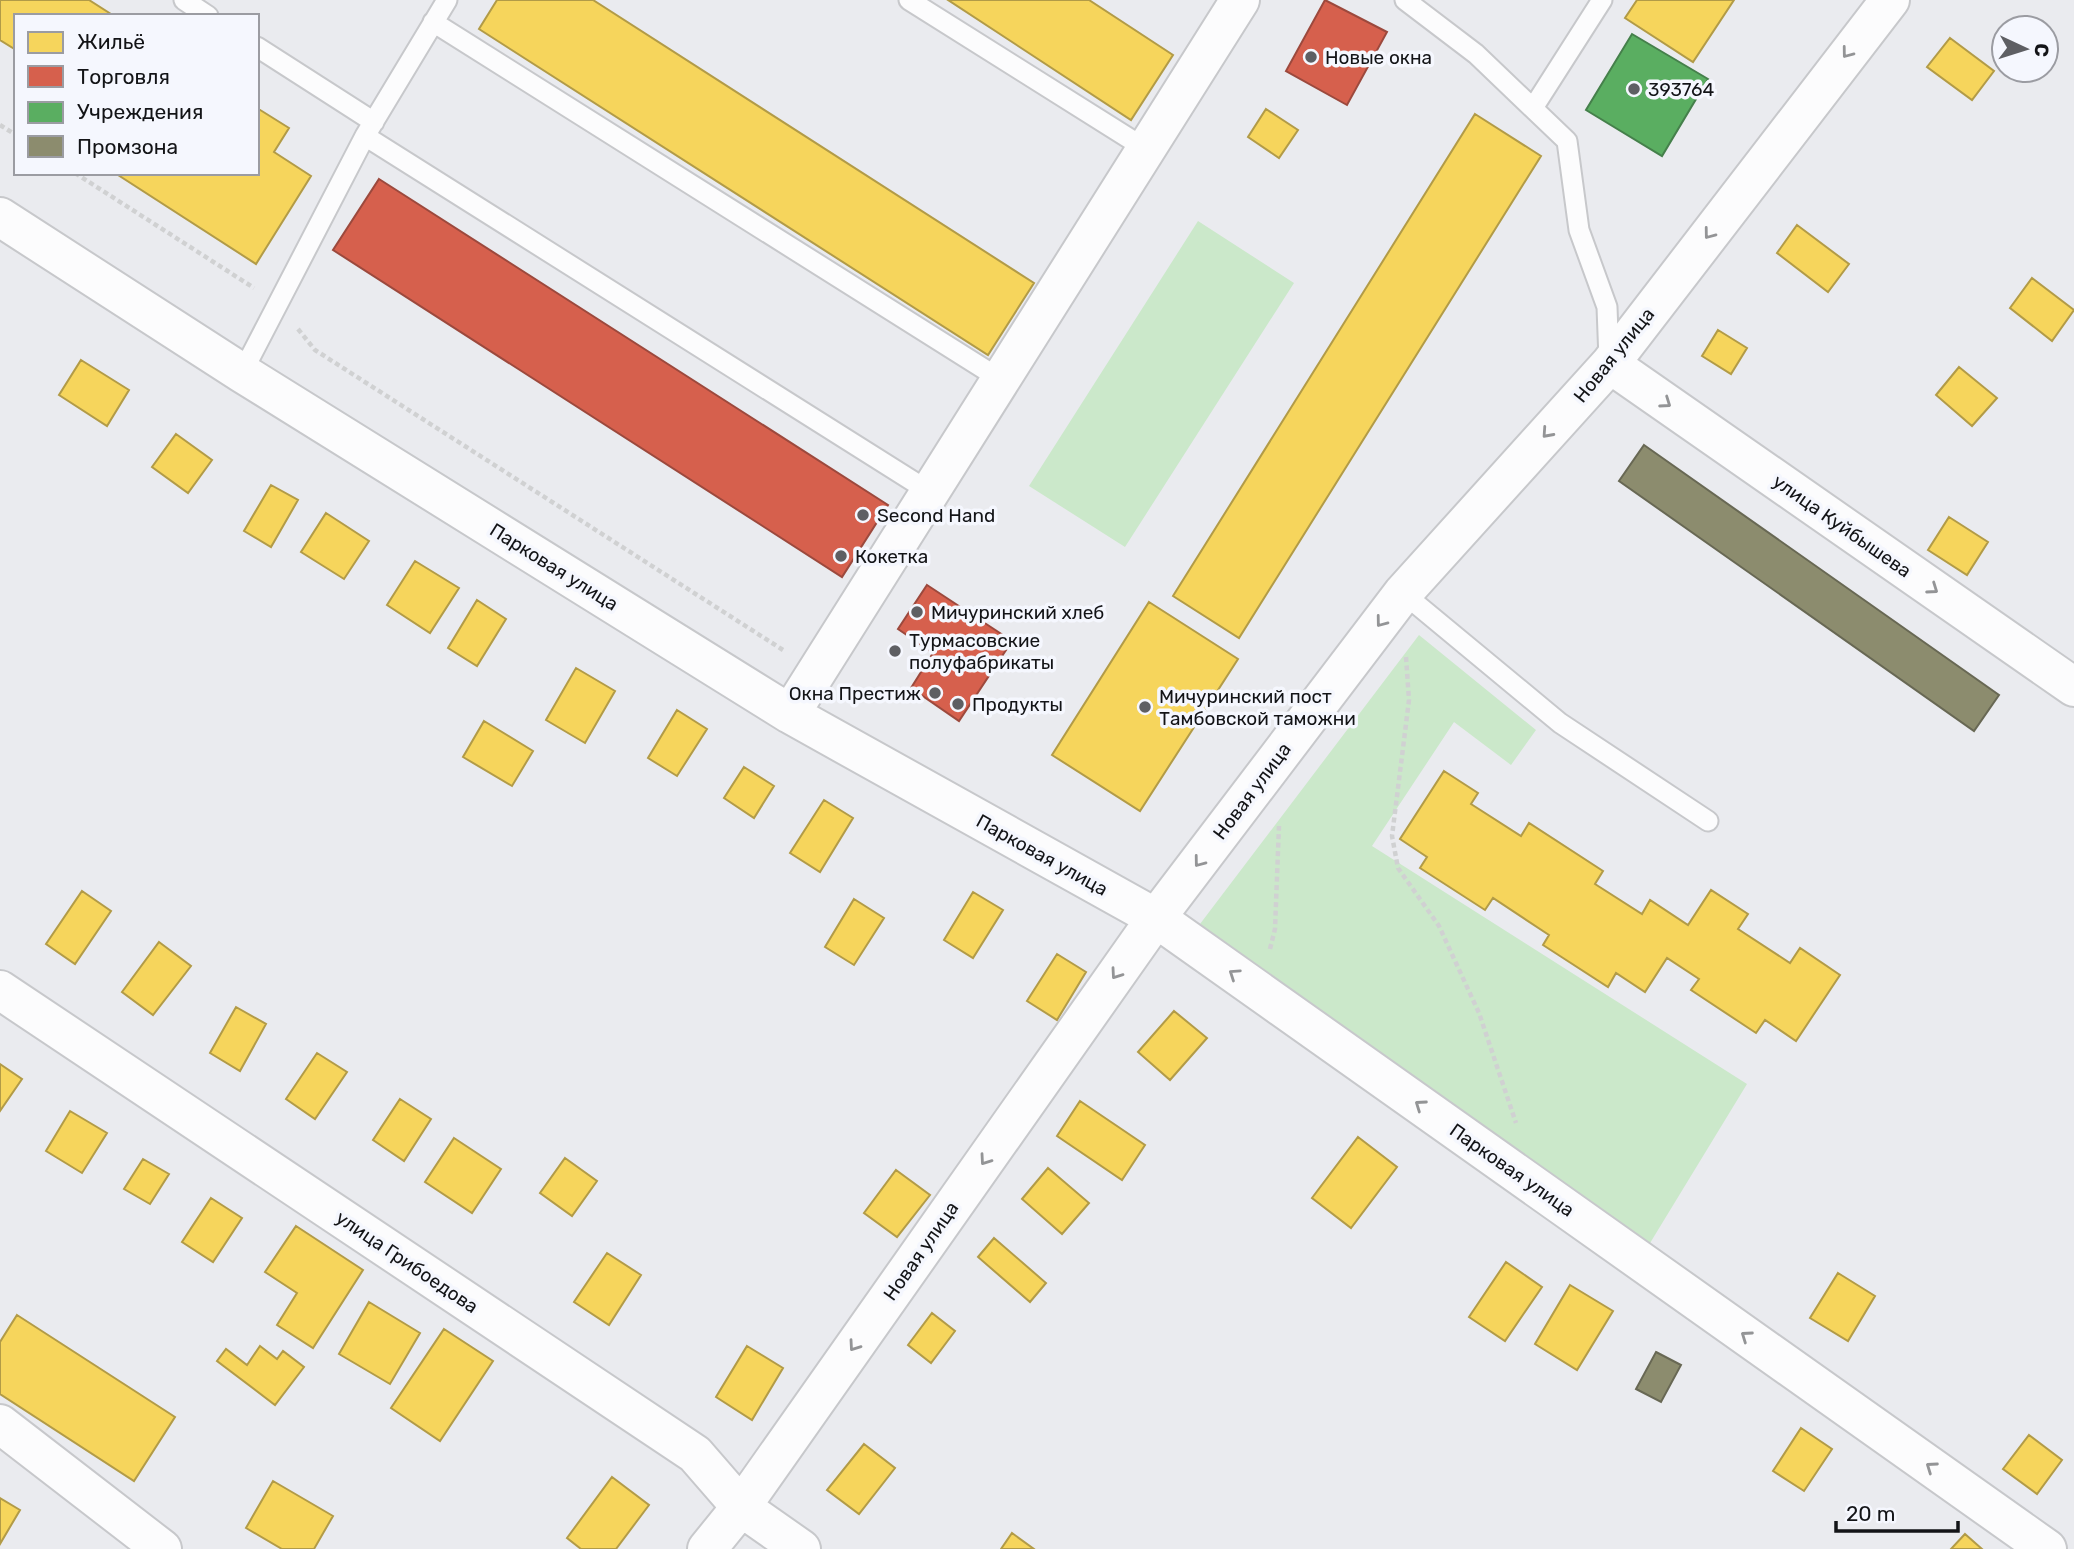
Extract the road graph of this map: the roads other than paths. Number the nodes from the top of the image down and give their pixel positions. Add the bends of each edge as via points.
1 (184, 0) edge
2 (447, 0) edge
3 (909, 0) edge
4 (1240, 0) edge
5 (1405, 0) edge
6 (1602, 0) edge
7 (1890, 0) edge
8 (205, 14) edge
9 (433, 22) junction
10 (259, 48) edge
11 (1533, 108) junction
12 (369, 129) junction
13 (1146, 149) junction
14 (0, 217) edge
15 (1610, 364) junction
16 (242, 373) junction
17 (1000, 379) junction
18 (930, 492) junction
19 (1403, 593) junction
20 (2074, 687) edge
21 (790, 714) junction
22 (1708, 821) dead end
23 (1156, 918) junction
24 (0, 990) edge
25 (0, 1424) edge
26 (741, 1507) junction
27 (162, 1549) edge
28 (707, 1549) edge
29 (801, 1549) edge
30 (2047, 1549) edge

1 - 8 lane
2 - 9 lane
3 - 13 lane
4 - 13 street
5 - 11 lane via 1476,54
6 - 11 lane
7 -> 15 street, Новая улица
9 - 12 lane
9 - 17 lane
10 - 12 lane
11 - 15 lane via 1567,141 1579,230 1607,307
12 - 16 lane
12 - 18 lane
13 - 17 street
14 - 16 street, Парковая улица
15 -> 19 street, Новая улица
15 -> 20 street, улица Куйбышева
16 - 21 street, Парковая улица
17 - 18 street
18 - 21 street
19 - 22 lane via 1560,723
19 -> 23 street, Новая улица
21 - 23 street, Парковая улица
23 -> 26 street, Новая улица
30 -> 23 street, Парковая улица
24 - 26 street, улица Грибоедова via 695,1454
25 - 27 street
26 - 28 street, Новая улица
26 - 29 street, улица Грибоедова

